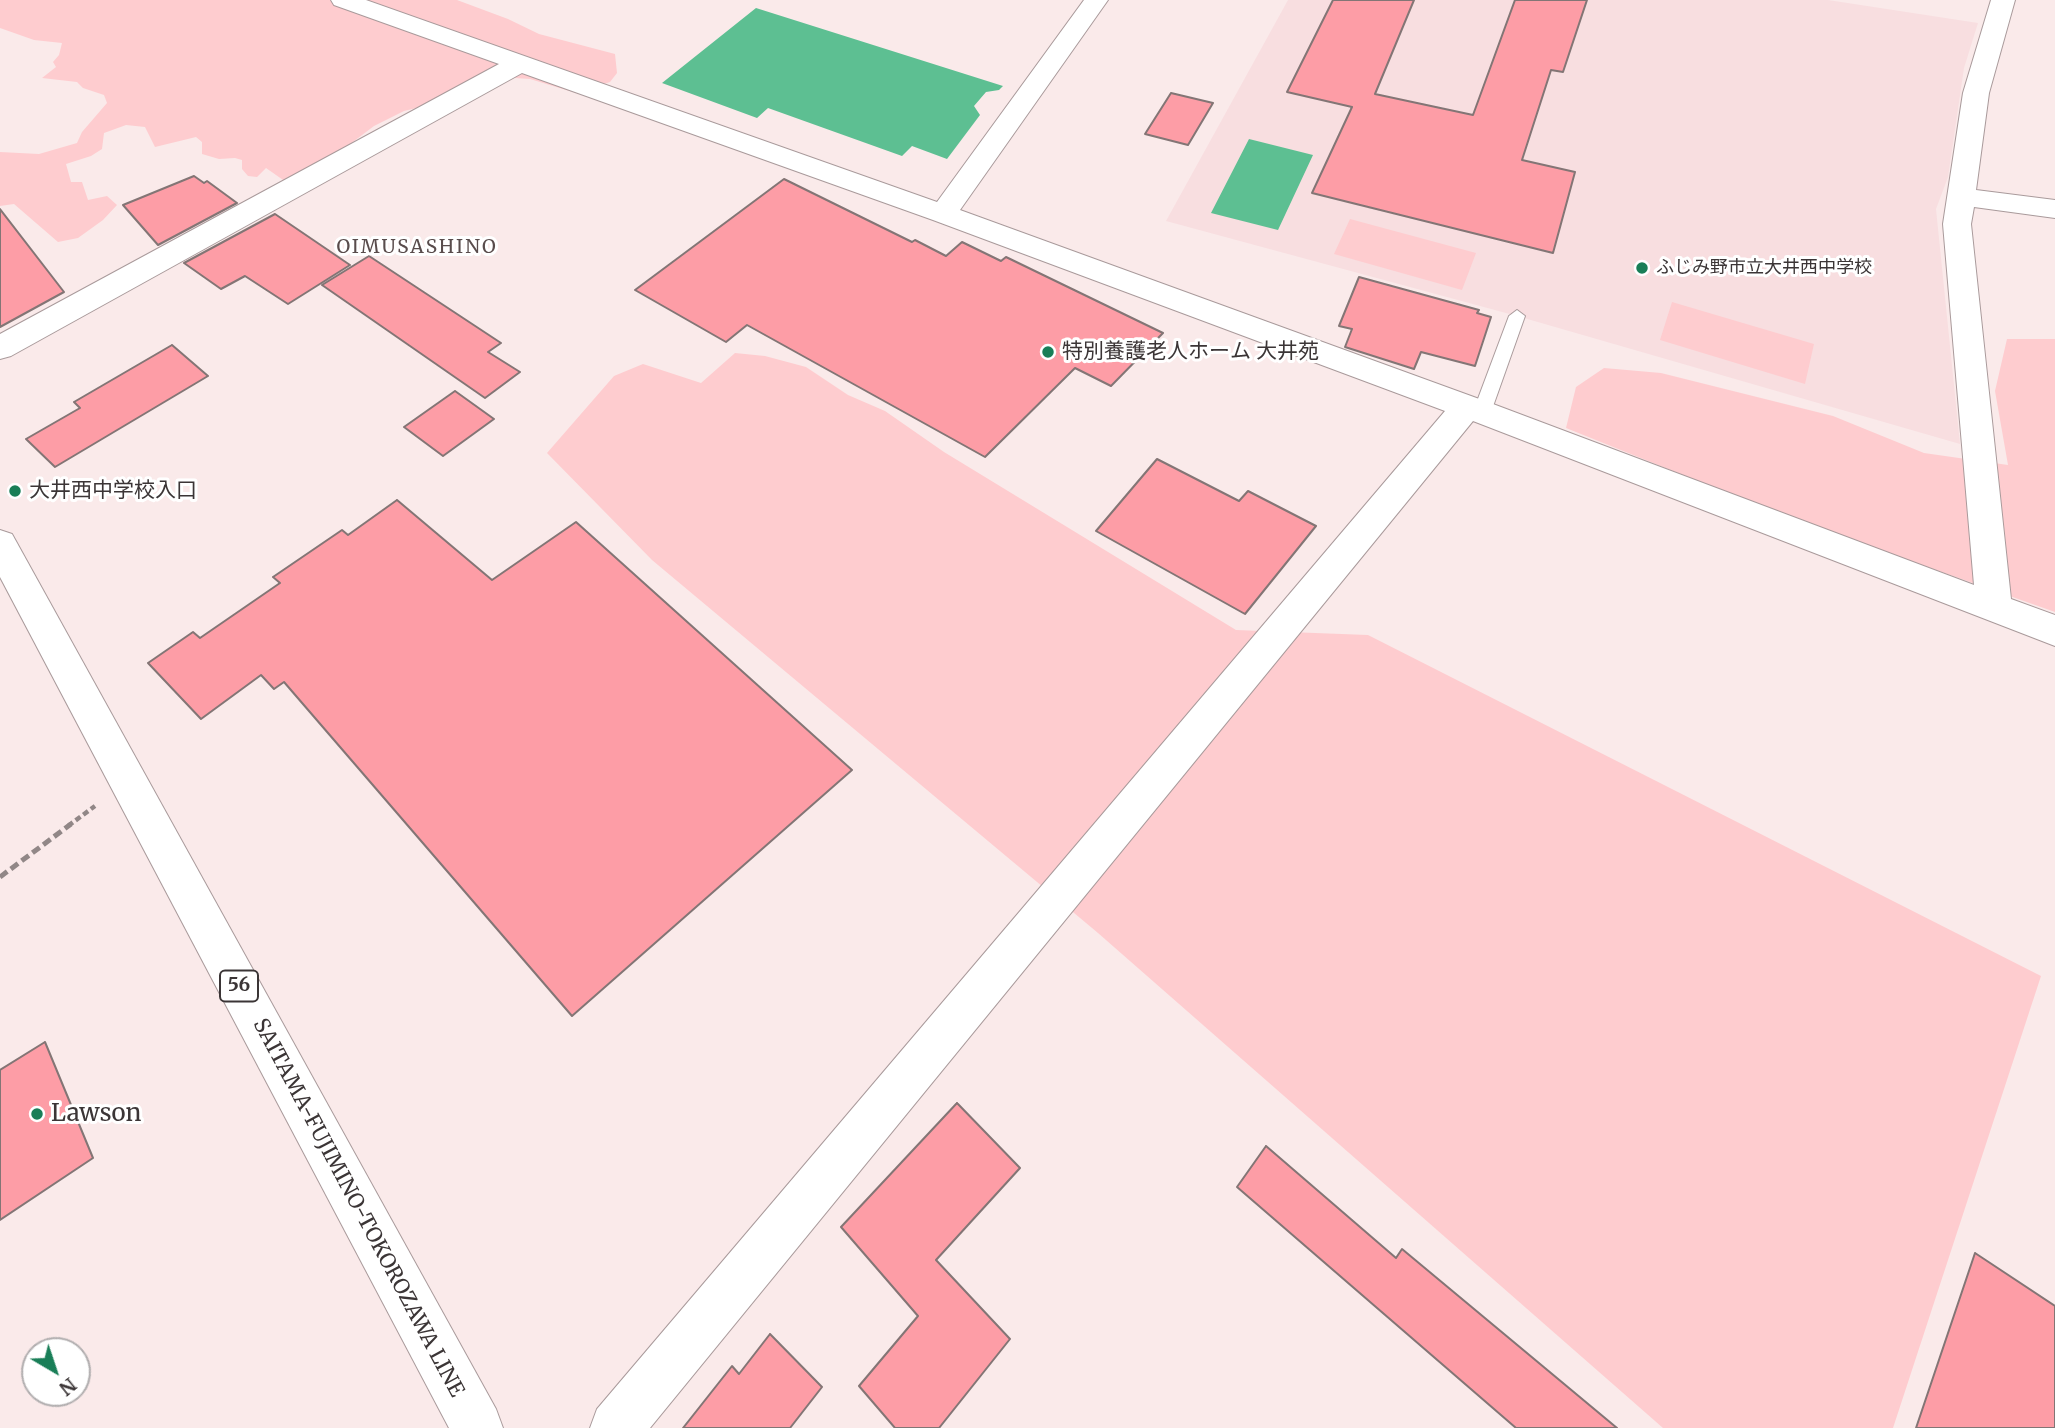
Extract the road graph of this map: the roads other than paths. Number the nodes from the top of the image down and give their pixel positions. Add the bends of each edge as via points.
1 (343, 0) edge
2 (1096, 0) edge
3 (2003, 0) edge
4 (523, 62) junction
5 (1962, 197) junction
6 (2055, 209) edge
7 (943, 214) junction
8 (1517, 316) dead end
9 (0, 348) edge
10 (1474, 410) junction
11 (0, 544) edge
12 (1994, 608) junction
13 (2055, 631) edge
14 (477, 1428) edge
15 (615, 1428) edge

1 - 4 street
2 - 7 street
3 - 5 street via 1976,93
4 - 7 street
4 - 9 street
5 - 6 street
5 - 12 street via 1957,224
7 - 10 street
8 - 10 lane
10 - 12 street
10 - 15 street
11 - 14 street, SAITAMA-FUJIMINO-TOKOROZAWA LINE / 56
12 - 13 street

